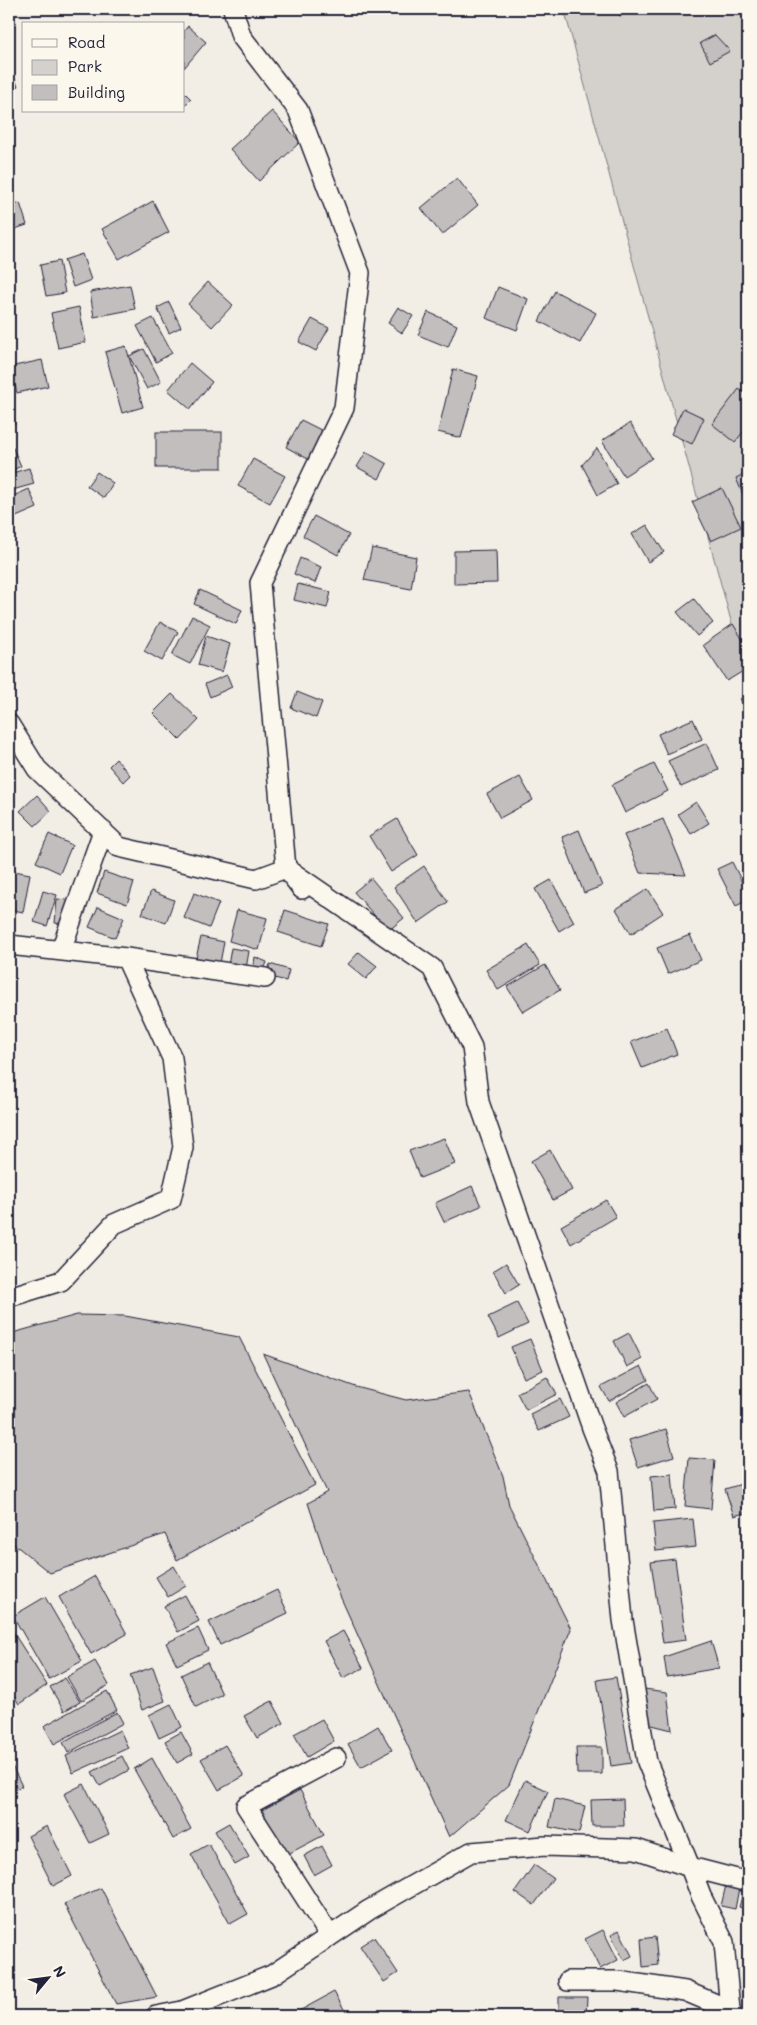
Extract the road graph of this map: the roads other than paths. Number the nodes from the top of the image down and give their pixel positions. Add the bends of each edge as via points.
1 (233, 9) edge
2 (9, 724) edge
3 (103, 831) junction
4 (286, 868) junction
5 (302, 889) dead end
6 (9, 945) edge
7 (61, 950) junction
8 (126, 958) junction
9 (265, 978) dead end
10 (9, 1297) edge
11 (336, 1758) dead end
12 (690, 1867) junction
13 (748, 1882) edge
14 (330, 1936) junction
15 (568, 1981) dead end
16 (732, 2013) edge
17 (156, 2016) edge

1 - 4 street via 241,36 298,110 360,273 344,408 260,582
2 - 3 street via 37,769
3 - 4 street via 120,847 256,879
3 - 7 street
4 - 5 street
4 - 12 street via 432,968 472,1047 479,1102 609,1471 623,1620 647,1762
6 - 7 street
7 - 8 street
8 - 9 street
8 - 10 street via 172,1058 183,1147 171,1200 114,1224 61,1282
11 - 14 street via 246,1806
12 - 13 street
12 - 14 street via 636,1849 545,1846 471,1852 368,1910
12 - 16 street via 724,1942
14 - 17 street via 272,1975 182,2011
15 - 16 street via 618,1981 685,1991

